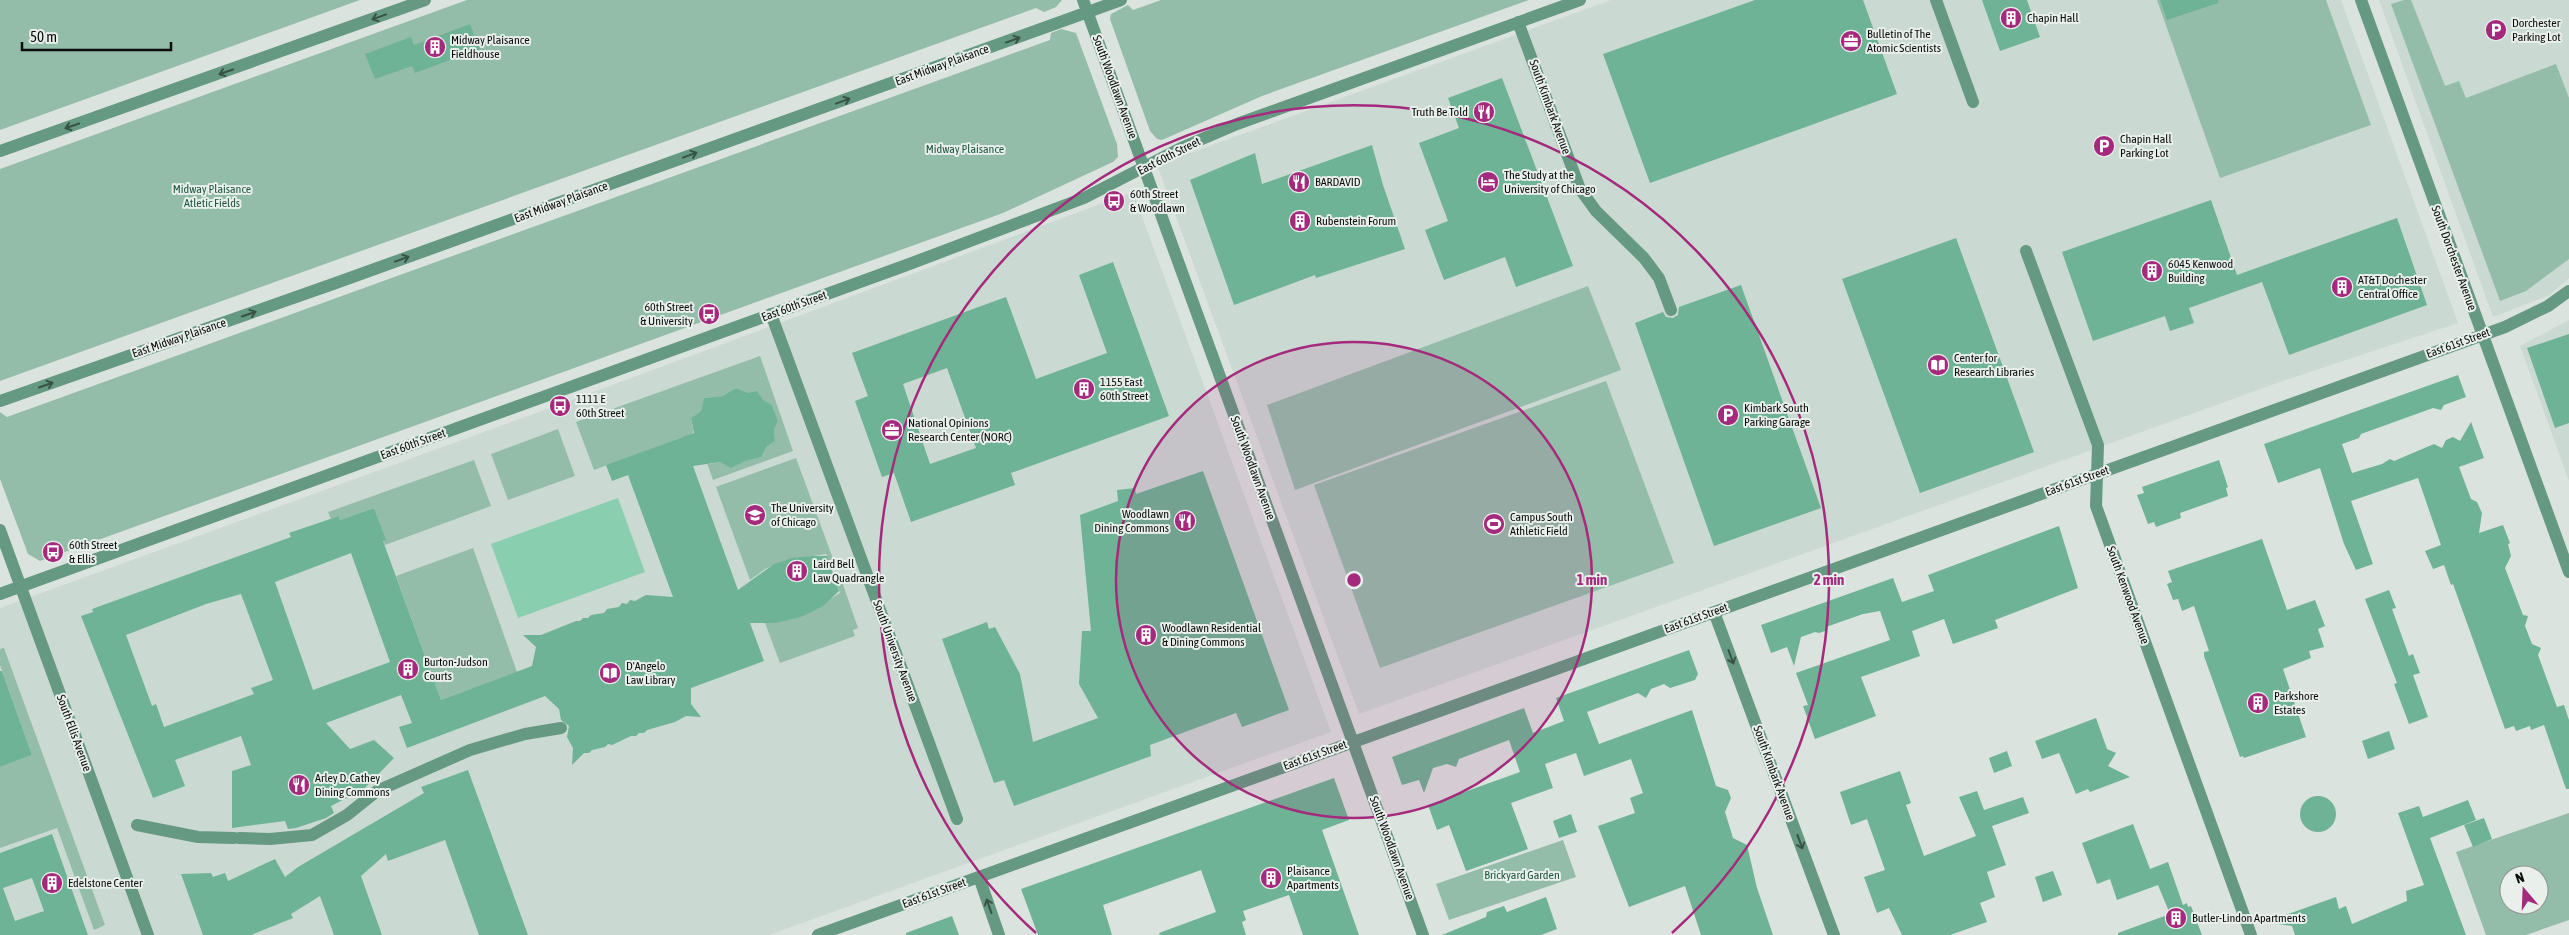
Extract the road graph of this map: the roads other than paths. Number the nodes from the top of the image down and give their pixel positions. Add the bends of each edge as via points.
1 (424, 0) edge
2 (1083, 0) edge
3 (1121, 0) edge
4 (1580, 0) edge
5 (1936, 0) edge
6 (2361, 0) edge
7 (1088, 13) junction
8 (1518, 22) junction
9 (1973, 102) dead end
10 (0, 151) edge
11 (1144, 168) junction
12 (2026, 251) dead end
13 (2569, 291) edge
14 (1671, 310) dead end
15 (772, 314) junction
16 (2481, 335) junction
17 (0, 401) edge
18 (2097, 473) junction
19 (0, 530) edge
20 (2569, 572) edge
21 (20, 587) junction
22 (0, 594) edge
23 (1714, 612) junction
24 (562, 728) dead end
25 (1353, 742) junction
26 (957, 819) dead end
27 (137, 825) dead end
28 (979, 877) junction
29 (148, 935) edge
30 (818, 935) edge
31 (999, 935) edge
32 (1423, 935) edge
33 (1834, 935) edge
34 (2252, 935) edge

1 -> 10 street
2 - 7 street, South Woodlawn Avenue
3 - 7 street, East Midway Plaisance
4 - 8 street, East 60th Street
5 - 9 street
6 - 16 street, South Dorchester Avenue
7 - 11 street, South Woodlawn Avenue
17 -> 7 street, East Midway Plaisance
8 - 11 street, East 60th Street via 1287,105 1190,144
8 - 14 street, South Kimbark Avenue via 1580,189 1596,211 1644,258 1659,278
11 - 15 street, East 60th Street via 1084,198
11 - 25 street, South Woodlawn Avenue
12 - 18 street, South Kenwood Avenue via 2098,445
13 - 16 street, East 61st Street via 2518,322
15 - 21 street, East 60th Street
15 - 26 street, South University Avenue
16 - 18 street, East 61st Street
16 - 20 street, South Dorchester Avenue
18 - 23 street, East 61st Street
18 - 34 street, South Kenwood Avenue via 2096,506
19 - 21 street, South Ellis Avenue
21 - 22 street, East 60th Street
21 - 29 street, South Ellis Avenue
23 - 25 street, East 61st Street
23 -> 33 street, South Kimbark Avenue
24 - 27 street via 525,734 470,750 376,791 346,815 312,835 270,839 198,837
25 - 28 street, East 61st Street
25 - 32 street, South Woodlawn Avenue
28 - 30 street, East 61st Street
31 -> 28 street

